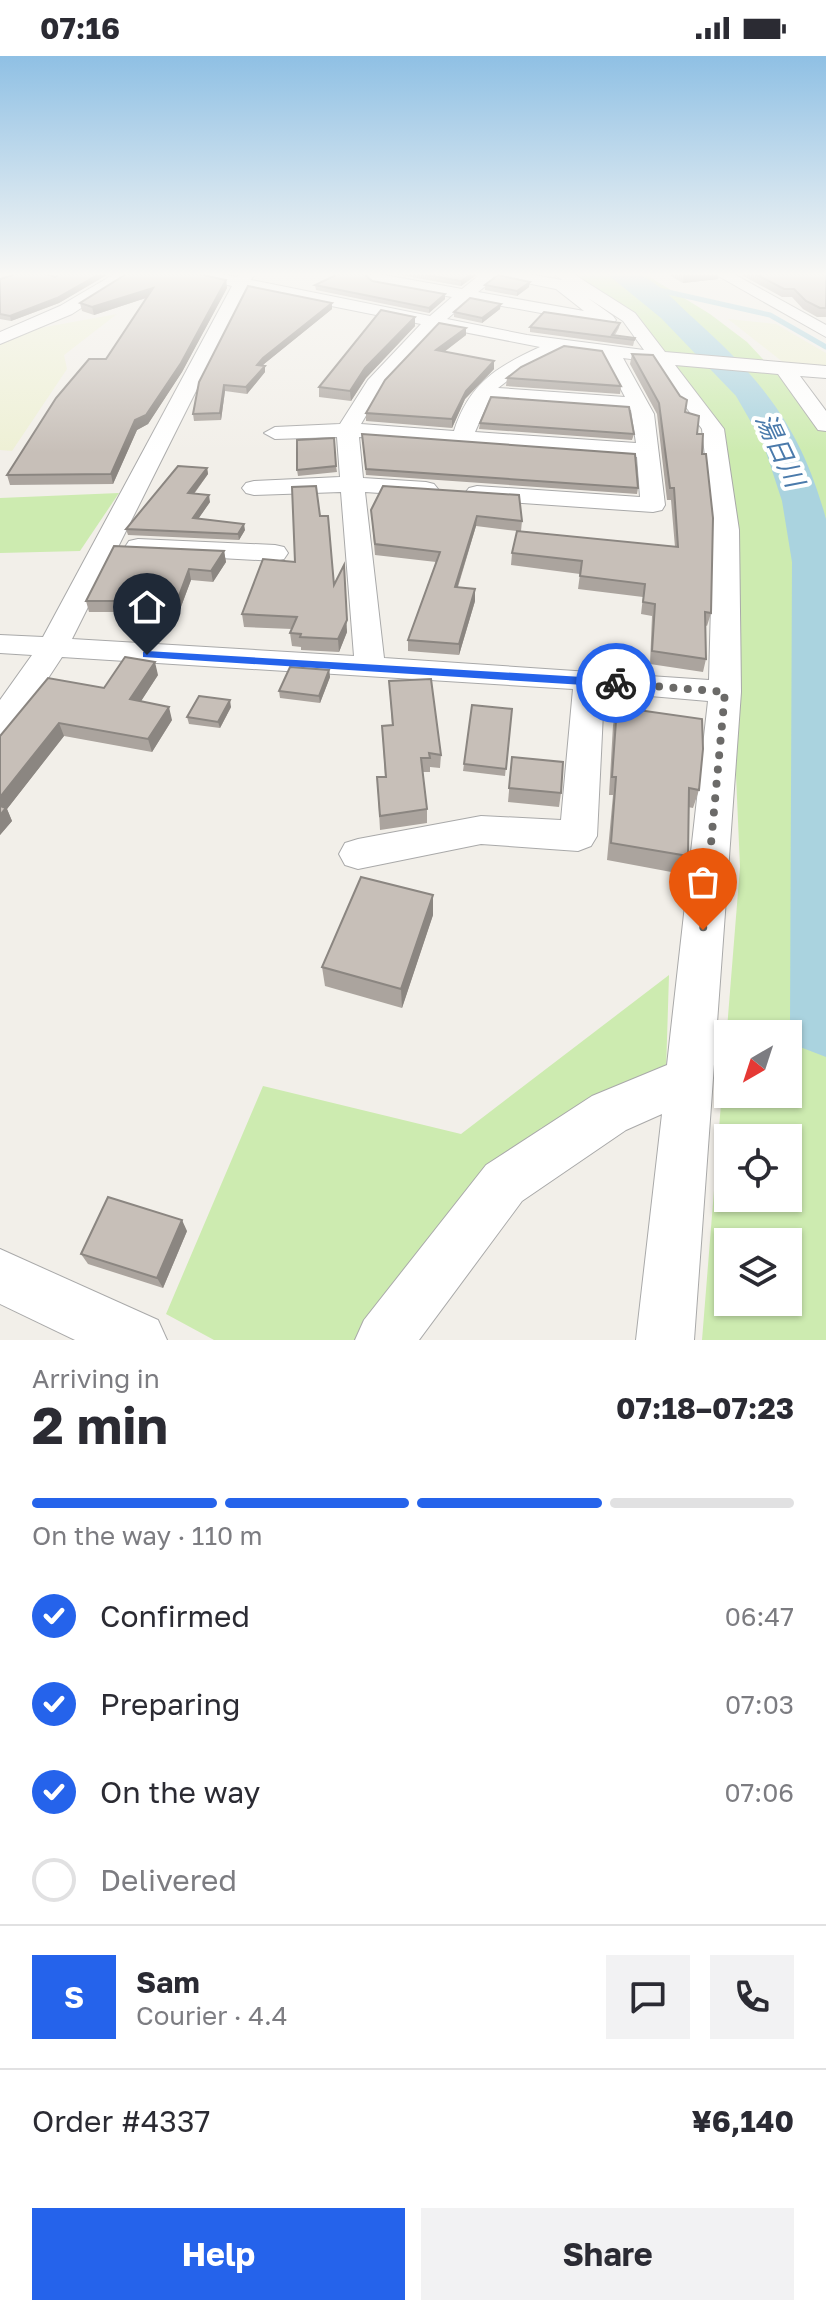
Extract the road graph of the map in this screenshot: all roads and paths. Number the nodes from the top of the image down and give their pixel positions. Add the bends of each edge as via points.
1 (215, 333) edge
2 (421, 333) edge
3 (497, 333) edge
4 (643, 333) edge
5 (562, 344) junction
6 (610, 351) junction
7 (666, 358) junction
8 (784, 368) junction
9 (826, 372) edge
10 (481, 393) junction
11 (639, 404) junction
12 (826, 425) edge
13 (347, 430) junction
14 (275, 433) dead end
15 (463, 437) junction
16 (648, 451) junction
17 (353, 484) junction
18 (254, 488) dead end
19 (104, 545) junction
20 (275, 553) dead end
21 (0, 644) edge
22 (52, 649) junction
23 (370, 668) junction
24 (589, 680) junction
25 (725, 692) junction
26 (0, 725) edge
27 (358, 854) dead end
28 (689, 1079) junction
29 (0, 1276) edge
30 (138, 1340) edge
31 (384, 1340) edge
32 (665, 1340) edge

1 - 19 street
2 - 13 street via 359,405
3 - 5 street
4 - 7 street
5 - 6 street
5 - 10 street via 516,365
6 - 7 street
6 - 11 street
7 - 8 street
7 - 25 street via 713,429 726,530
8 - 9 street
8 - 12 street
10 - 11 street
10 - 15 street
11 - 16 street
13 - 14 street
13 - 15 street
13 - 17 street
15 - 16 street
16 - 17 street via 653,505
17 - 18 street
17 - 23 street
19 - 20 street
19 - 22 street
21 - 22 street
22 - 23 street
22 - 26 street
23 - 24 street
24 - 25 street
24 - 27 street via 578,836 481,830
25 - 28 street
28 - 31 street via 609,1113 504,1183
28 - 32 street
29 - 30 street

